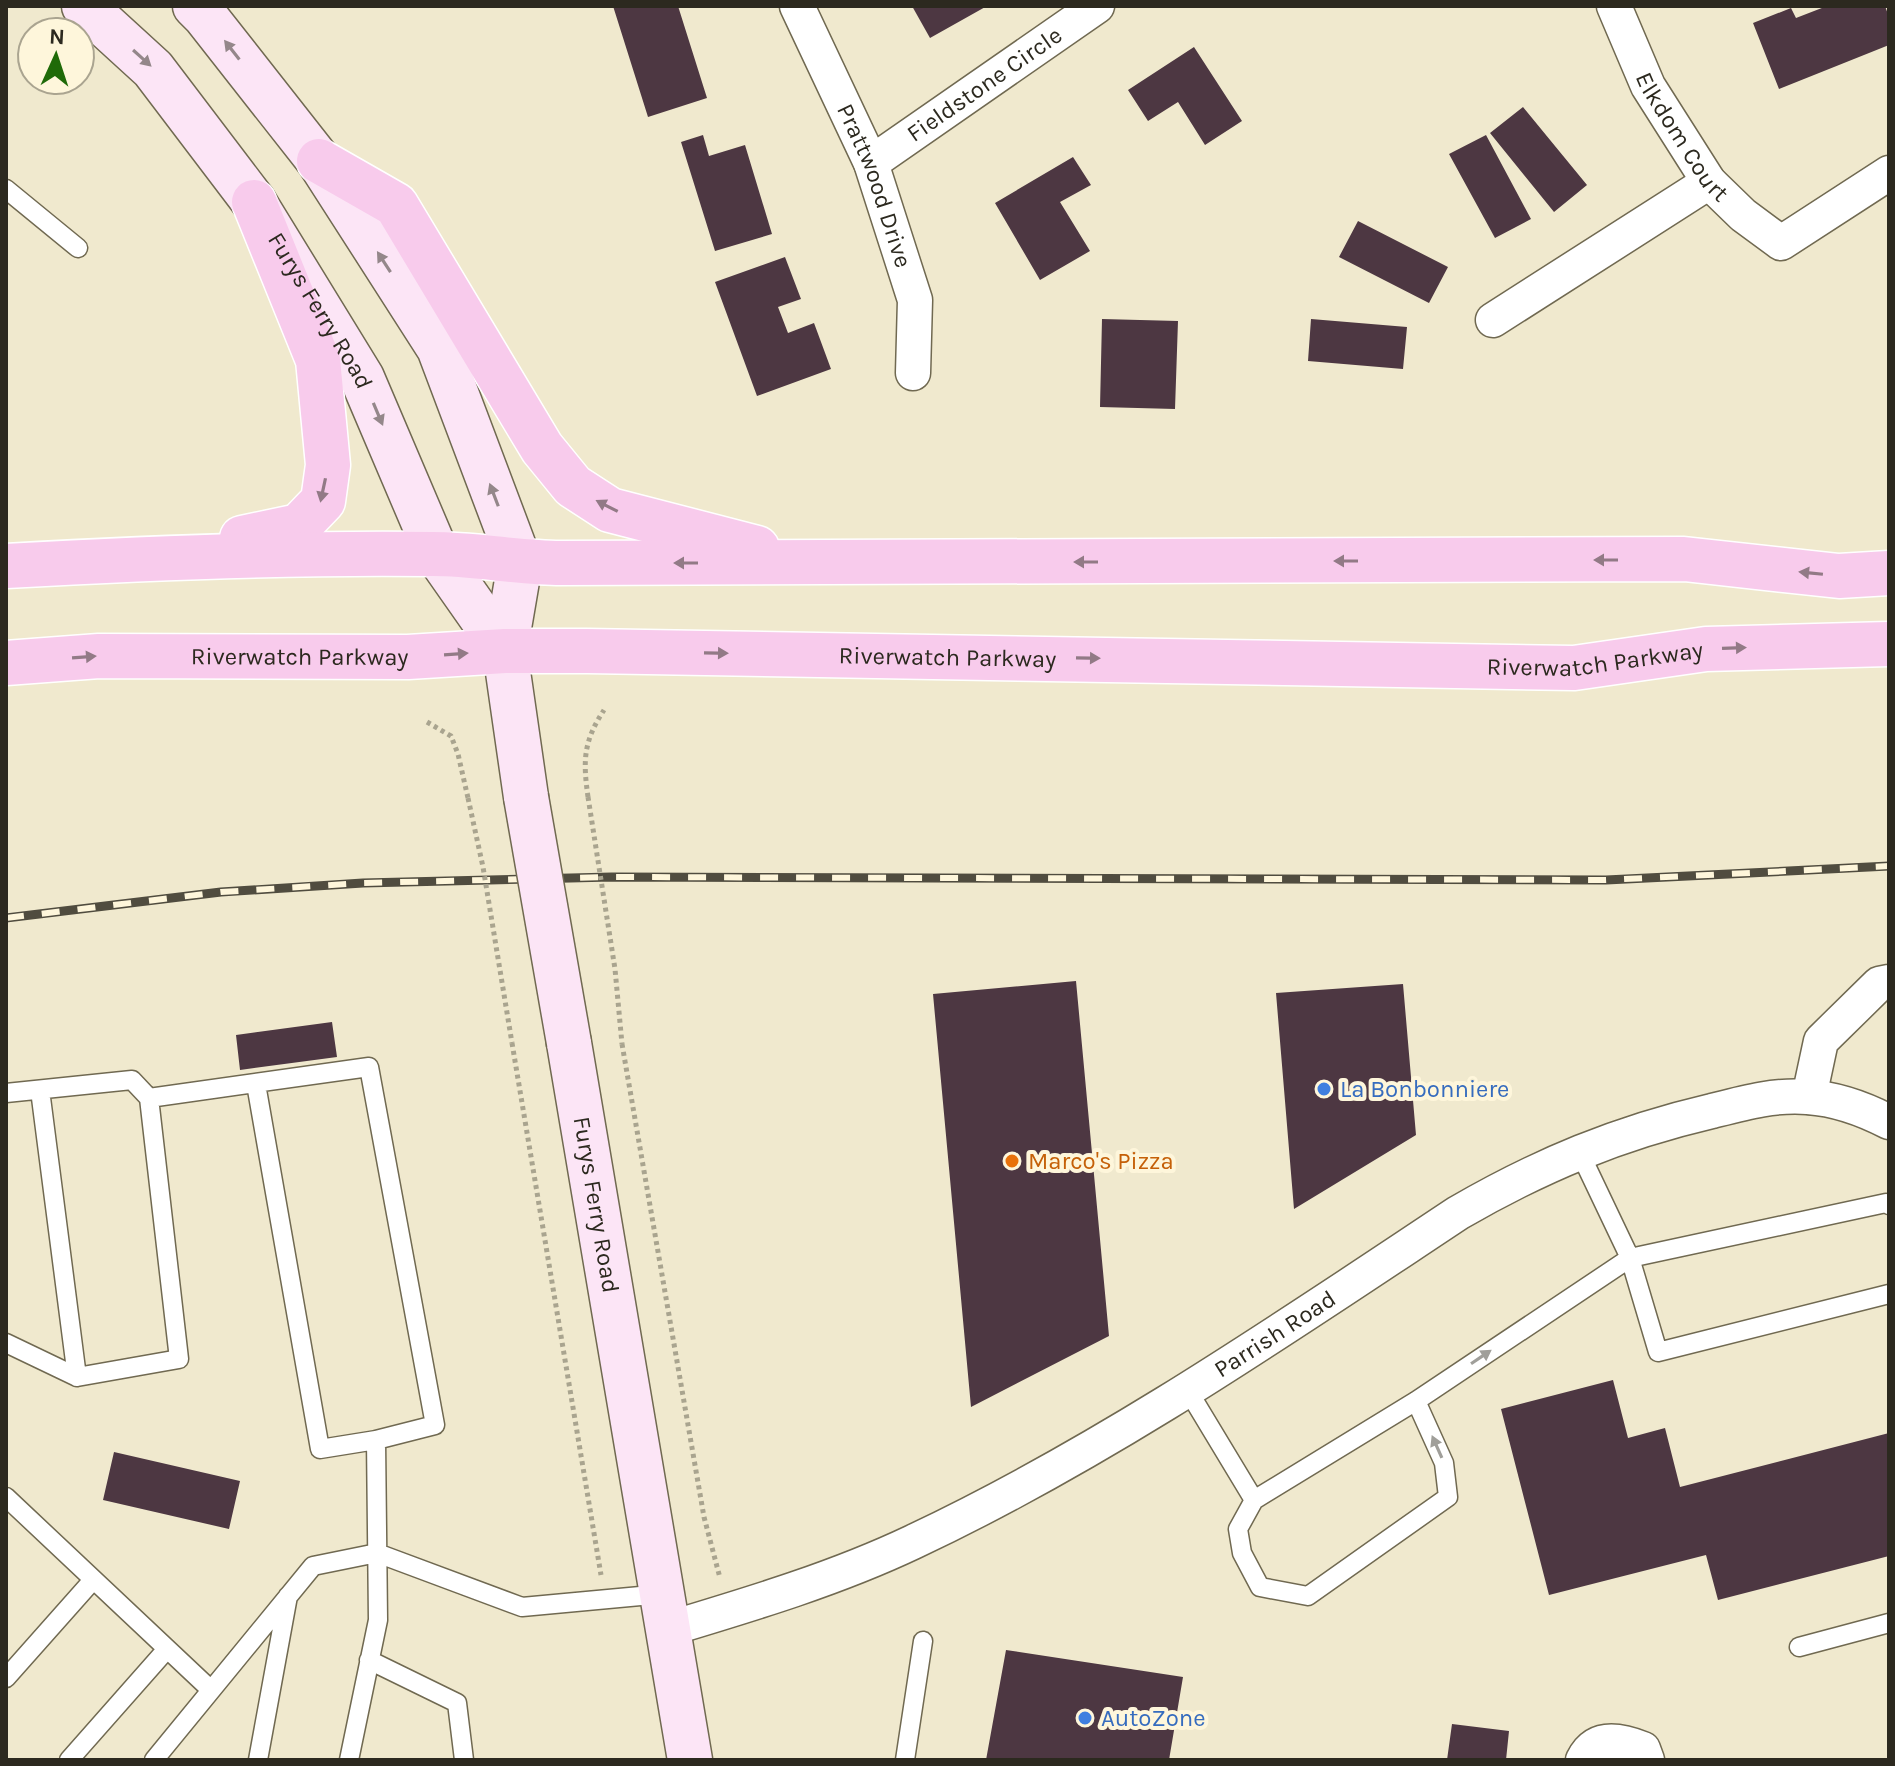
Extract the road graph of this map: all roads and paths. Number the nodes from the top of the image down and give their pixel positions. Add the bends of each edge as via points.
1 (84, 6) edge
2 (195, 6) edge
3 (797, 6) edge
4 (1097, 6) edge
5 (1614, 6) edge
6 (319, 161) junction
7 (871, 163) junction
8 (1889, 173) edge
9 (1709, 182) junction
10 (6, 189) edge
11 (254, 202) junction
12 (78, 248) dead end
13 (1493, 320) dead end
14 (913, 373) dead end
15 (437, 554) junction
16 (177, 556) junction
17 (520, 563) junction
18 (817, 563) junction
19 (6, 566) edge
20 (1889, 573) edge
21 (1889, 644) edge
22 (505, 651) junction
23 (6, 663) edge
24 (604, 710) dead end
25 (427, 722) dead end
26 (1889, 982) edge
27 (256, 1084) junction
28 (40, 1090) junction
29 (6, 1093) edge
30 (1809, 1097) junction
31 (149, 1098) junction
32 (1889, 1122) edge
33 (1579, 1151) junction
34 (1889, 1205) edge
35 (1630, 1258) junction
36 (1889, 1294) edge
37 (6, 1343) edge
38 (77, 1377) junction
39 (1187, 1389) junction
40 (1416, 1401) junction
41 (376, 1440) junction
42 (1254, 1500) junction
43 (8, 1504) edge
44 (377, 1553) junction
45 (93, 1580) junction
46 (289, 1593) junction
47 (605, 1599) junction
48 (729, 1610) junction
49 (665, 1611) junction
50 (1889, 1623) edge
51 (923, 1641) dead end
52 (1799, 1647) dead end
53 (167, 1649) junction
54 (369, 1660) junction
55 (6, 1678) edge
56 (211, 1690) junction
57 (69, 1760) edge
58 (154, 1760) edge
59 (258, 1760) edge
60 (349, 1760) edge
61 (464, 1760) edge
62 (690, 1760) edge
63 (905, 1760) edge
64 (1583, 1760) edge
65 (1647, 1760) edge

1 -> 11 main road, Furys Ferry Road via 153,69
6 -> 2 main road
3 - 7 street, Prattwood Drive
4 - 7 street, Fieldstone Circle
5 - 9 street, Elkdom Court via 1648,86
17 -> 6 main road via 439,348
18 -> 6 main road via 610,510 573,486 542,448 396,205
7 - 14 street, Prattwood Drive via 915,300
8 - 9 street, Elkdom Court via 1781,243
9 - 13 street
10 - 12 lane
11 -> 15 main road, Furys Ferry Road via 362,378
11 -> 16 main road via 318,360 328,465 323,501 299,526
15 - 16 main road
15 - 17 main road
15 - 22 main road, Furys Ferry Road
16 - 19 main road
18 -> 17 main road
17 - 22 main road, Furys Ferry Road
20 -> 18 main road via 1839,576 1684,559
22 -> 21 main road, Riverwatch Parkway via 1574,668 1706,649
23 -> 22 main road, Riverwatch Parkway via 99,656 408,657
22 - 49 main road, Furys Ferry Road, bridge
24 - 48 path, bridge via 587,741 584,765 622,1044 704,1517
25 - 47 path, bridge via 451,736 458,754 483,867
26 - 30 street via 1879,984 1821,1041
27 - 31 lane
27 - 41 lane via 320,1449
27 - 41 lane via 369,1067 435,1425
28 - 29 lane
28 - 31 lane via 132,1080
28 - 38 lane
30 - 32 street, Parrish Road via 1863,1108
30 - 33 street, Parrish Road via 1772,1097 1726,1107
31 - 38 lane via 179,1359
33 - 35 lane
33 - 39 street, Parrish Road via 1458,1213
34 - 35 lane
35 - 36 lane via 1658,1352
40 -> 35 lane
37 - 38 lane
39 - 42 lane
39 - 48 street, Parrish Road via 1093,1449 911,1543
40 - 42 lane
42 -> 40 lane via 1238,1529 1242,1553 1260,1587 1308,1596 1448,1497 1444,1463
41 - 44 lane
43 - 45 lane
44 - 46 lane via 313,1566
44 - 47 lane via 522,1607
44 - 54 lane via 378,1620
45 - 53 lane
45 - 55 lane
46 - 56 lane
46 - 59 lane
47 - 49 lane
48 - 49 street, Parrish Road
49 - 62 main road, Furys Ferry Road
50 - 52 lane
51 - 63 lane
53 - 56 lane
53 - 57 lane
54 - 60 lane
54 - 61 lane via 457,1703
56 - 58 lane
64 - 65 street via 1595,1746 1619,1739 1643,1749

